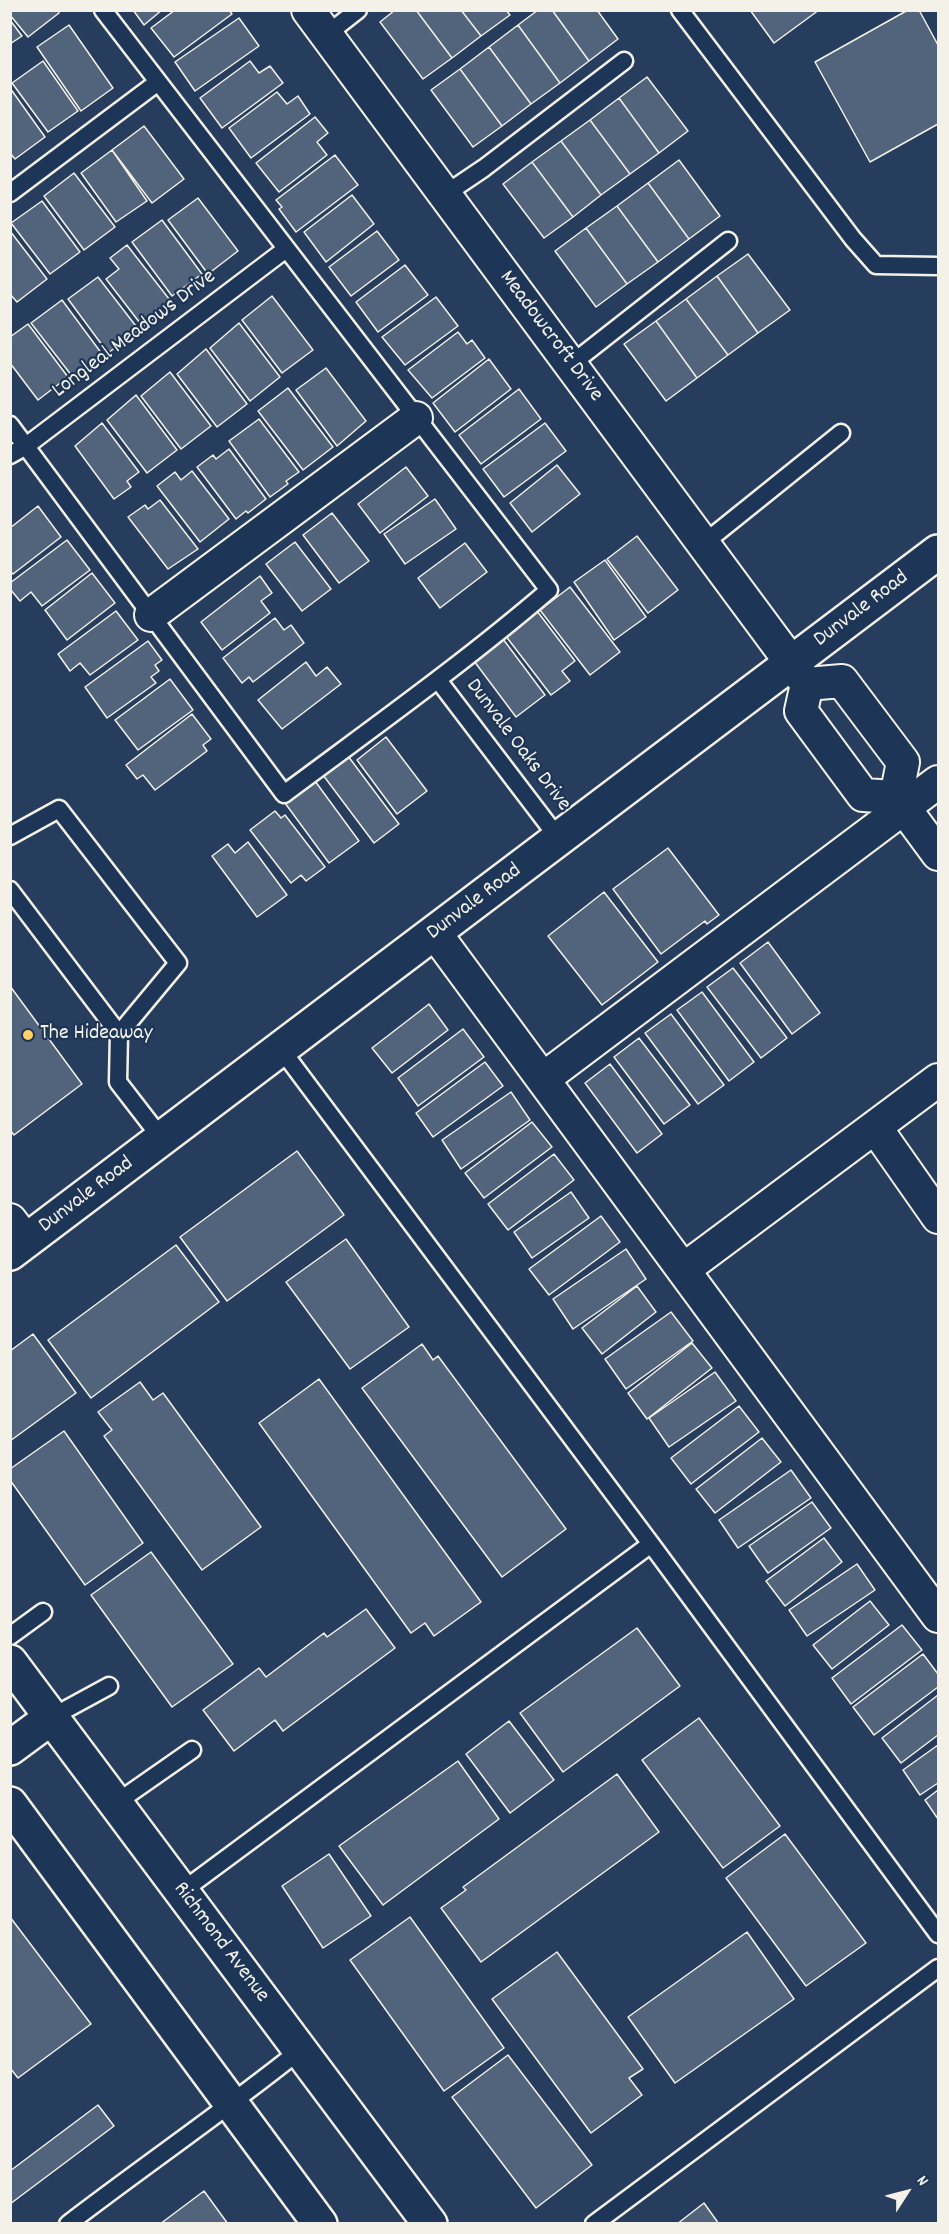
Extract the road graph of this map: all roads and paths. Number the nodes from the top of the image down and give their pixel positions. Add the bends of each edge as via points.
1 (103, 10) edge
2 (308, 10) edge
3 (358, 10) edge
4 (680, 10) edge
5 (326, 35) junction
6 (624, 61) dead end
7 (158, 82) junction
8 (10, 194) edge
9 (444, 195) junction
10 (728, 241) dead end
11 (286, 249) junction
12 (939, 266) edge
13 (570, 364) junction
14 (416, 418) junction
15 (10, 425) edge
16 (841, 433) dead end
17 (26, 446) junction
18 (10, 455) edge
19 (703, 544) junction
20 (939, 552) edge
21 (151, 615) junction
22 (799, 674) junction
23 (438, 680) junction
24 (939, 782) edge
25 (900, 802) junction
26 (10, 836) edge
27 (559, 839) junction
28 (939, 854) edge
29 (10, 890) edge
30 (435, 933) junction
31 (118, 1034) junction
32 (281, 1049) junction
33 (543, 1079) junction
34 (939, 1080) edge
35 (875, 1127) junction
36 (162, 1139) junction
37 (939, 1217) edge
38 (16, 1238) edge
39 (683, 1270) junction
40 (651, 1544) junction
41 (928, 1580) edge
42 (42, 1612) dead end
43 (939, 1616) edge
44 (10, 1636) edge
45 (10, 1662) edge
46 (109, 1686) dead end
47 (52, 1717) junction
48 (10, 1748) edge
49 (192, 1750) dead end
50 (116, 1803) junction
51 (10, 1804) edge
52 (181, 1892) junction
53 (939, 1934) edge
54 (939, 1968) edge
55 (299, 2051) junction
56 (231, 2105) junction
57 (68, 2223) edge
58 (320, 2223) edge
59 (430, 2223) edge
60 (594, 2223) edge

1 - 7 lane
2 - 5 street, Meadowcroft Drive
3 - 5 lane
4 - 12 lane via 876,265
5 - 9 street, Meadowcroft Drive
6 - 9 lane
7 - 8 lane
7 - 11 lane
9 - 13 street, Meadowcroft Drive
10 - 13 lane
11 - 14 lane
11 - 17 lane, Longleal Meadows Drive
13 - 19 street, Meadowcroft Drive
14 - 21 street
14 - 23 lane via 549,590
15 - 17 lane
16 - 19 lane
17 - 18 lane, Longleal Meadows Drive
17 - 21 lane
19 - 22 street, Meadowcroft Drive
20 - 22 main road, Dunvale Road
21 - 23 lane via 284,794
22 - 25 street via 801,711 864,795
22 - 25 street via 842,681 903,762
22 - 27 main road, Dunvale Road
23 - 27 lane, Dunvale Oaks Drive
24 - 25 street
25 - 28 street
25 - 33 street
26 - 31 lane via 59,809 178,963
27 - 30 main road, Dunvale Road
29 - 31 lane
30 - 32 main road, Dunvale Road
30 - 33 street
31 - 36 lane via 118,1082
32 - 36 main road, Dunvale Road
32 - 40 lane
33 - 39 street
34 - 35 street
35 - 37 street
35 - 39 street
36 - 38 main road, Dunvale Road
39 - 41 street
40 - 52 lane
40 - 53 lane
41 - 43 street
42 - 44 lane
45 - 47 main road, Richmond Avenue
46 - 47 lane
47 - 48 main road
47 - 50 main road, Richmond Avenue
49 - 50 lane
50 - 52 main road, Richmond Avenue
51 - 56 main road
52 - 55 main road, Richmond Avenue
54 - 60 lane
55 - 56 lane
55 - 59 main road, Richmond Avenue
56 - 57 lane
56 - 58 main road

